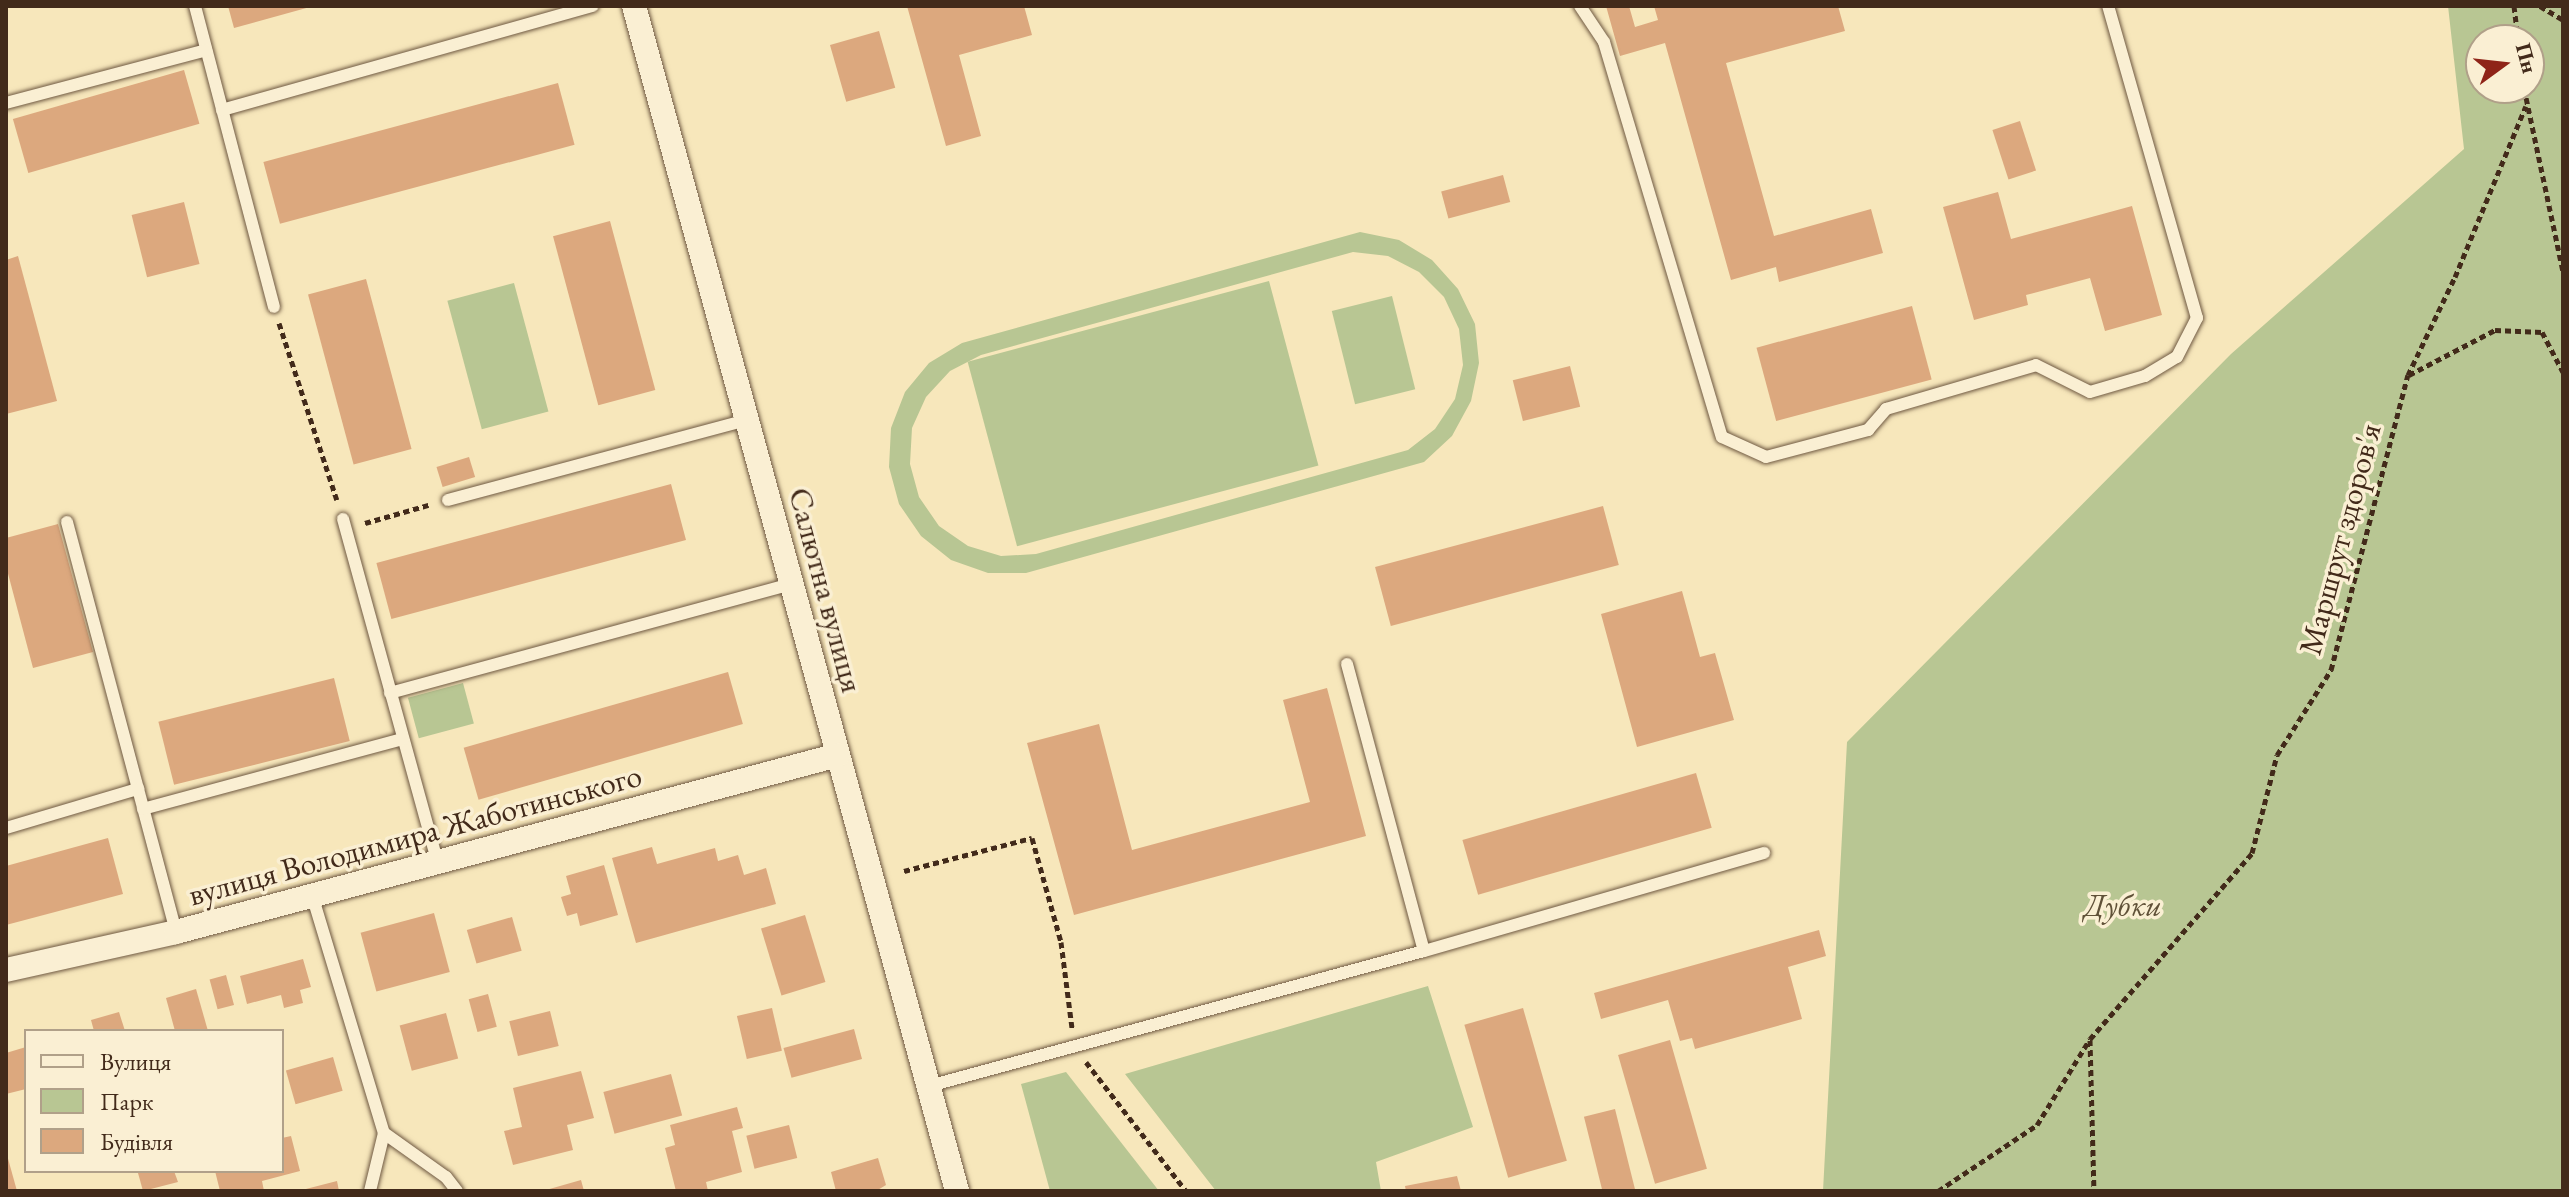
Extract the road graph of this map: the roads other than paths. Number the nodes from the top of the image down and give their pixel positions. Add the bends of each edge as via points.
1 (195, 6) edge
2 (593, 6) edge
3 (634, 6) edge
4 (1580, 6) edge
5 (2108, 6) edge
6 (206, 50) junction
7 (6, 103) edge
8 (222, 110) junction
9 (274, 307) road end
10 (747, 420) junction
11 (448, 500) road end
12 (67, 522) dead end
13 (344, 524) road end
14 (792, 584) junction
15 (1347, 664) dead end
16 (390, 693) junction
17 (403, 739) junction
18 (838, 755) junction
19 (138, 789) junction
20 (143, 809) junction
21 (6, 828) edge
22 (1764, 853) dead end
23 (438, 863) junction
24 (312, 895) junction
25 (176, 932) junction
26 (1424, 951) junction
27 (6, 970) edge
28 (929, 1086) junction
29 (384, 1133) junction
30 (370, 1191) edge
31 (457, 1191) edge
32 (957, 1191) edge

1 - 6 lane
2 - 8 lane
3 - 10 street, Салютна вулиця
4 - 5 lane via 1604,42 1722,437 1766,457 1868,430 1886,409 2036,365 2090,392 2145,376 2177,357 2197,318
6 - 7 lane
6 - 8 lane
8 - 9 lane
10 - 11 lane
10 - 14 street, Салютна вулиця
12 - 19 lane
13 - 16 lane
14 - 16 lane
14 - 18 street, Салютна вулиця
15 - 26 lane
16 - 17 lane
17 - 20 lane
17 - 23 lane
18 - 23 street, вулиця Володимира Жаботинського
18 - 28 street, Салютна вулиця
19 - 20 lane
19 - 21 lane
20 - 25 lane
22 - 26 lane
23 - 24 street, вулиця Володимира Жаботинського
24 - 25 street, вулиця Володимира Жаботинського
24 - 29 lane
25 - 27 street, вулиця Володимира Жаботинського
26 - 28 lane
28 - 32 street, Салютна вулиця
29 - 30 lane
29 - 31 lane via 446,1177

